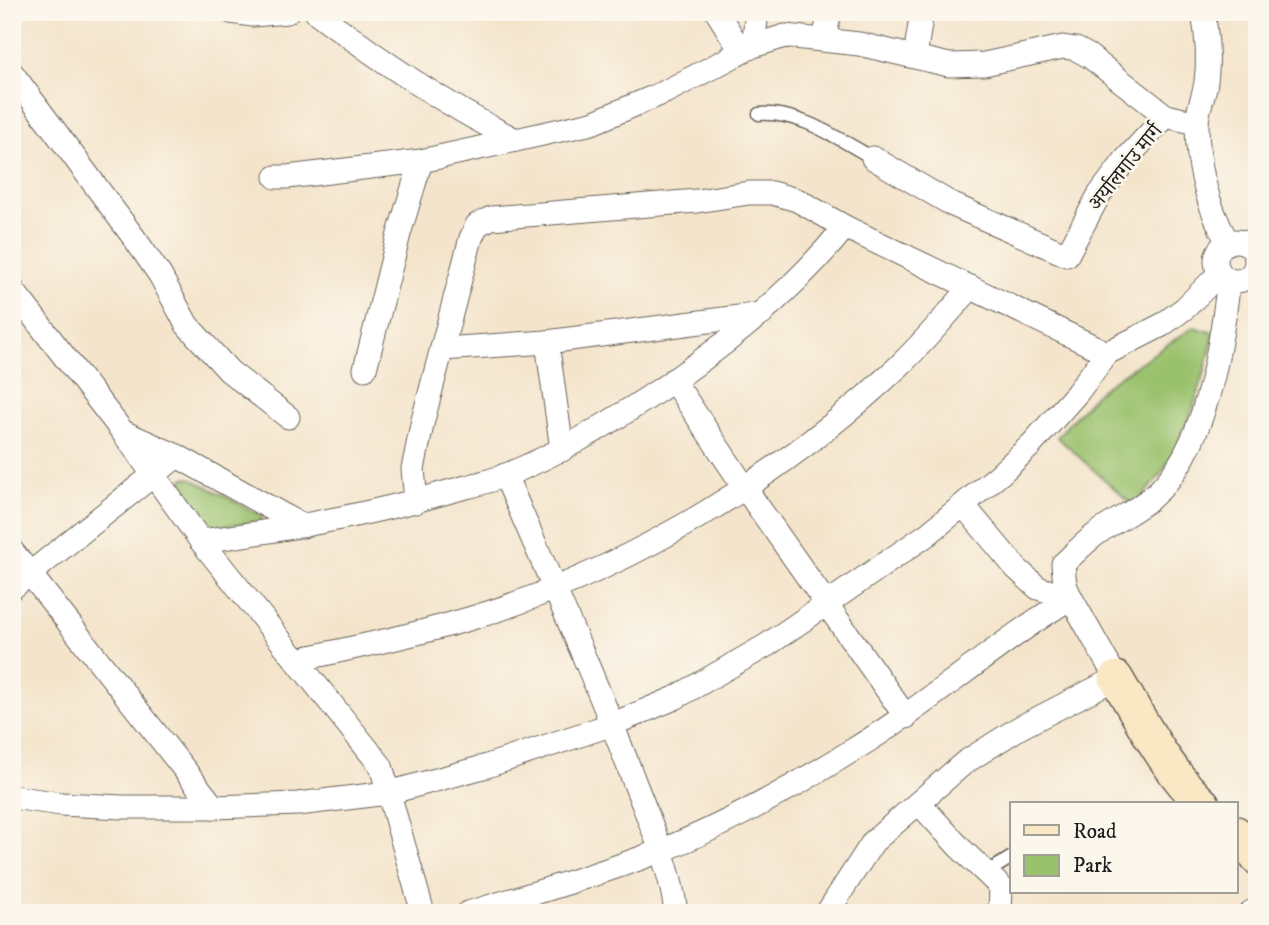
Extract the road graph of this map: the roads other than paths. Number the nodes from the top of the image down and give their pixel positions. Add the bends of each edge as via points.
1 (231, 12) edge
2 (287, 12) edge
3 (316, 12) edge
4 (717, 12) edge
5 (757, 12) edge
6 (830, 12) edge
7 (922, 12) edge
8 (1203, 12) edge
9 (824, 39) junction
10 (747, 48) junction
11 (915, 56) junction
12 (12, 73) edge
13 (758, 114) dead end
14 (1166, 117) junction
15 (1197, 122) junction
16 (516, 140) junction
17 (873, 158) joint
18 (421, 161) junction
19 (276, 177) dead end
20 (845, 227) junction
21 (1228, 243) junction
22 (1255, 252) edge
23 (1225, 277) junction
24 (971, 287) junction
25 (12, 289) edge
26 (762, 314) junction
27 (547, 342) junction
28 (442, 349) junction
29 (1107, 353) junction
30 (365, 369) dead end
31 (673, 380) junction
32 (288, 417) dead end
33 (122, 431) junction
34 (562, 450) junction
35 (177, 456) junction
36 (153, 475) junction
37 (505, 475) junction
38 (745, 488) junction
39 (416, 502) junction
40 (964, 506) junction
41 (303, 526) junction
42 (201, 541) junction
43 (12, 551) edge
44 (21, 581) edge
45 (555, 589) junction
46 (1071, 598) junction
47 (828, 604) junction
48 (297, 660) junction
49 (1115, 678) junction
50 (906, 717) junction
51 (613, 724) junction
52 (388, 793) junction
53 (12, 797) edge
54 (1201, 802) edge
55 (919, 803) junction
56 (214, 807) junction
57 (1238, 835) edge
58 (660, 850) junction
59 (1010, 858) edge
60 (1257, 858) edge
61 (986, 873) junction
62 (1257, 909) edge
63 (423, 913) edge
64 (468, 913) edge
65 (676, 913) edge
66 (827, 913) edge
67 (1000, 913) edge
68 (1250, 913) edge

1 - 2 street
3 - 16 street via 466,115
4 - 10 street
5 - 10 street
6 - 9 street
7 - 11 street
8 - 15 street via 1208,52
9 - 10 street via 785,36
9 - 11 street
10 - 16 street via 629,109 592,123
11 - 14 street via 968,65 1046,49 1076,49
12 - 32 street via 160,275 187,326 229,371
13 - 17 lane via 774,113 811,124
14 - 15 street
14 - 17 street, अर्यालगांउ मार्ग via 1098,195 1066,255 953,205
15 - 21 street via 1204,184 1214,218
16 - 18 street
18 - 19 street
18 - 30 street
20 - 24 street
20 - 26 street
20 - 28 street via 797,200 772,193 491,218 477,225 471,238
21 - 22 street via 1240,241
21 - 23 street via 1216,256
22 - 23 street via 1255,265 1248,276 1236,281
23 - 29 street via 1162,325
23 - 46 street via 1215,369 1196,430 1173,476 1063,564
24 - 29 street
24 - 38 street via 900,365 813,439
25 - 33 street
26 - 27 street
26 - 31 street
27 - 28 street
27 - 34 street
28 - 39 street via 413,469
29 - 40 street via 1031,445
31 - 34 street
31 - 38 street
33 - 35 street
33 - 36 street
34 - 37 street
35 - 36 street
35 - 41 street
36 - 42 street
36 - 44 street
37 - 39 street
37 - 45 street
38 - 45 street via 649,544
38 - 47 street
39 - 41 street
40 - 46 street via 1038,588
40 - 47 street
41 - 42 street
42 - 48 street
43 - 44 street
44 - 56 street
45 - 48 street via 487,614
45 - 51 street
46 - 49 street
46 - 50 street
47 - 50 street
47 - 51 street via 675,698
48 - 52 street via 381,766
49 - 54 street via 1151,737
49 - 55 street via 989,745
50 - 58 street via 738,816
51 - 52 street
51 - 58 street
52 - 56 street via 298,804
52 - 63 street
53 - 56 street via 98,806
55 - 61 street
55 - 66 street via 873,842
57 - 60 street
58 - 64 street
58 - 65 street
59 - 61 lane
61 - 67 street via 1001,887
62 - 68 street

